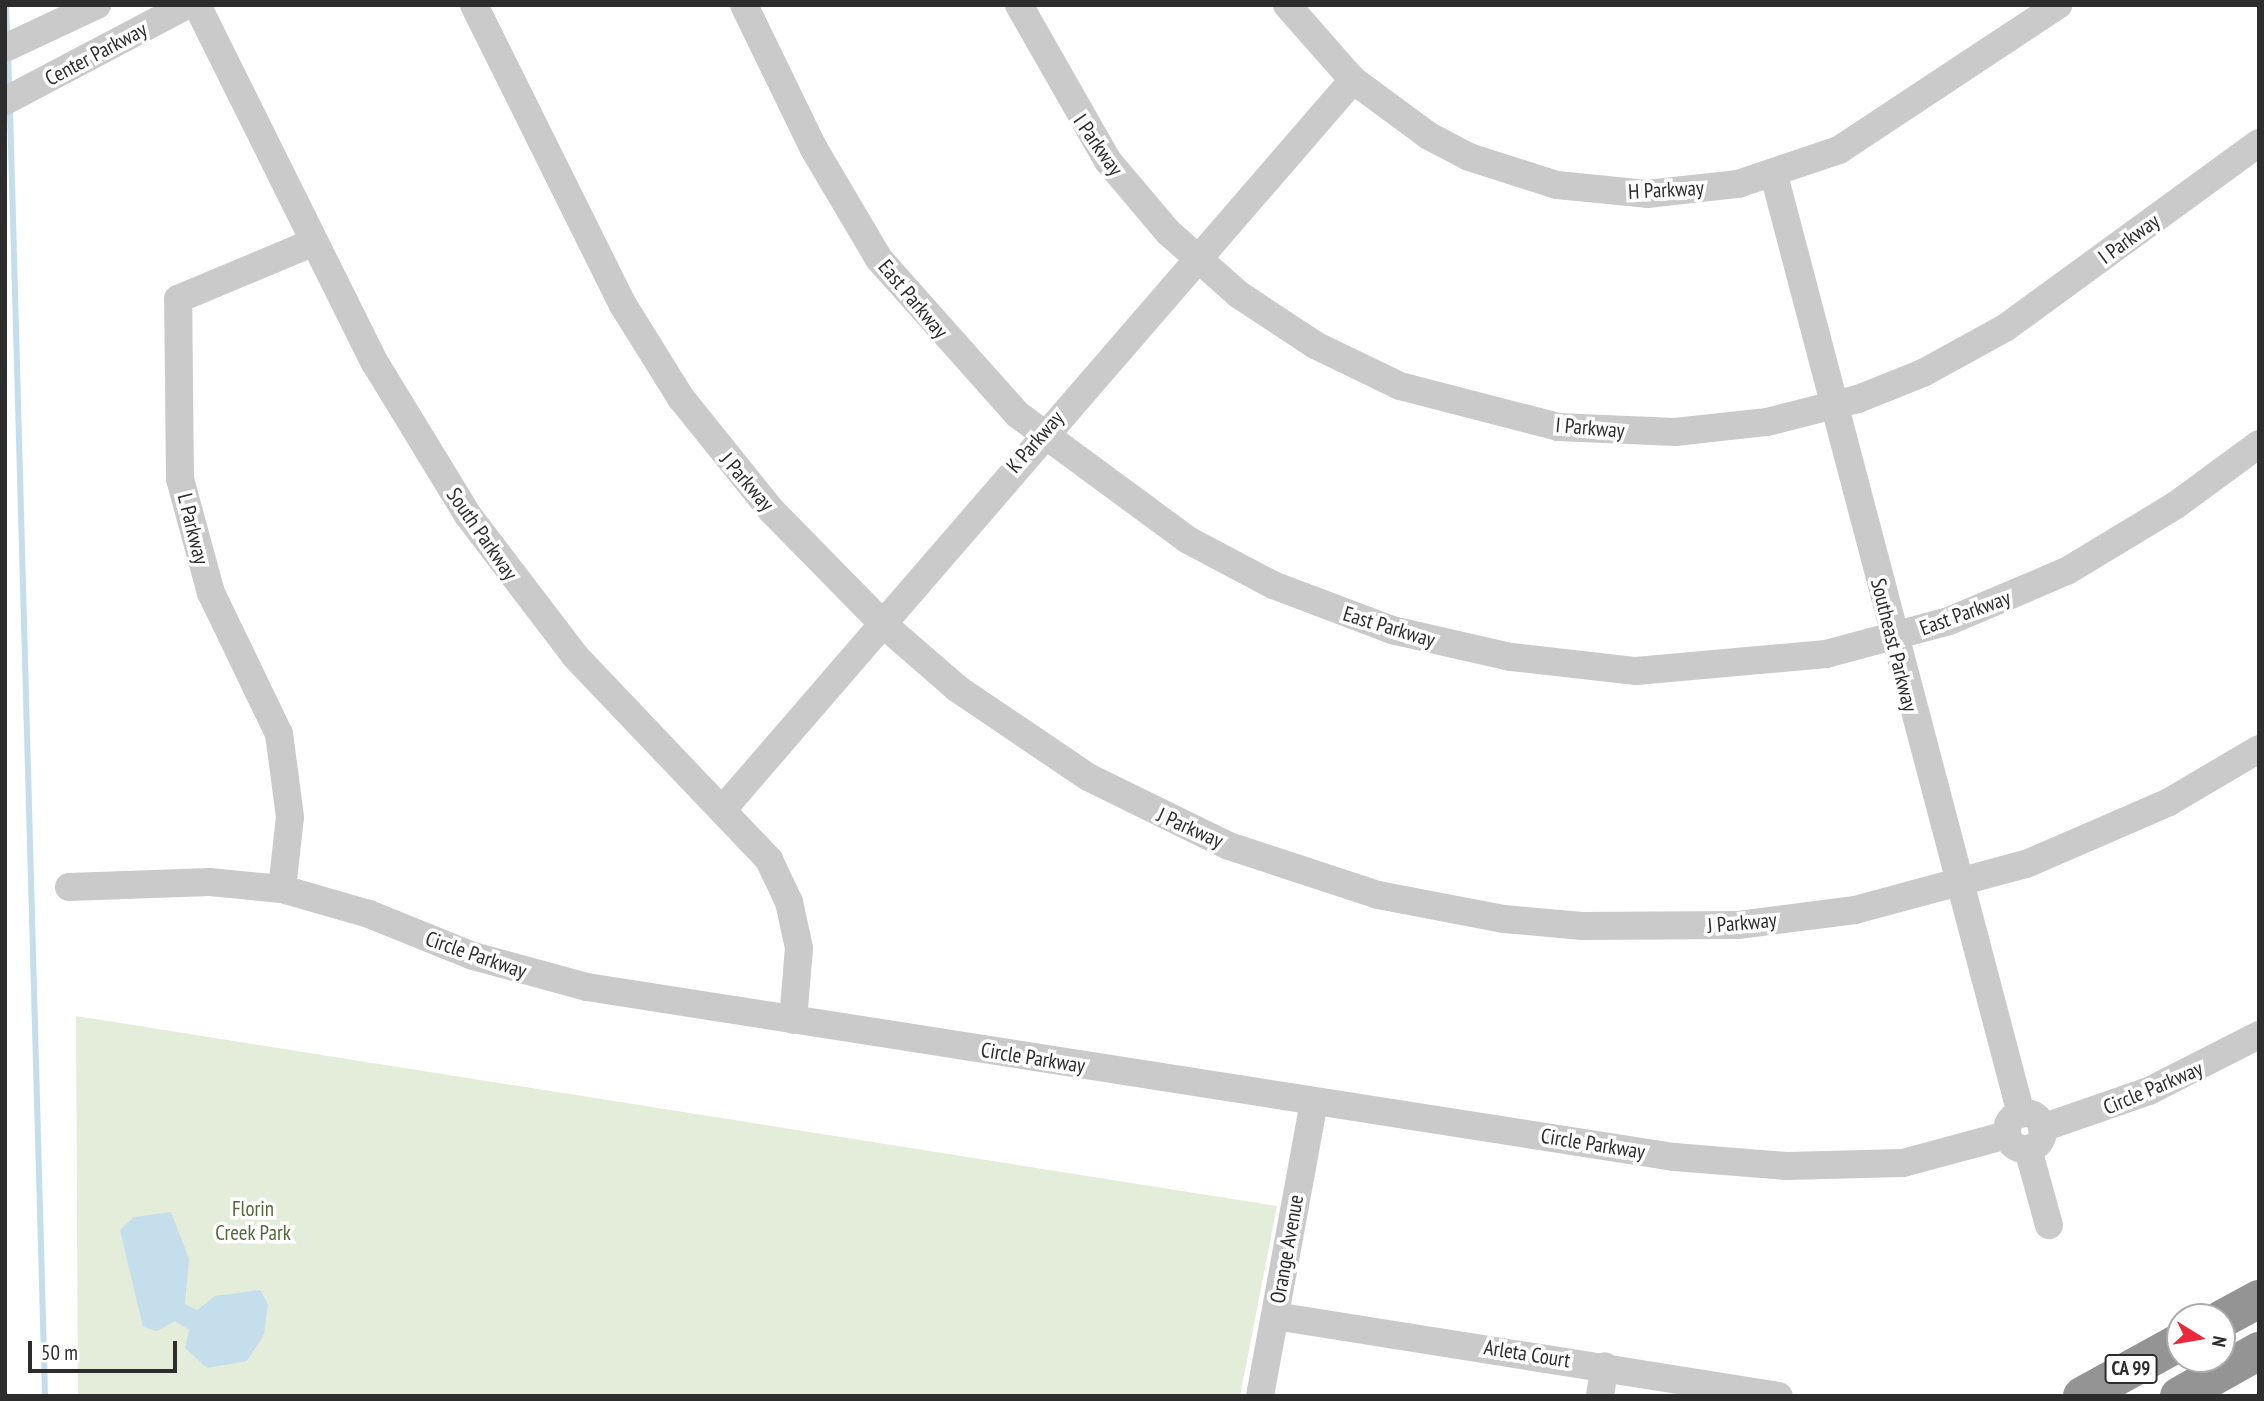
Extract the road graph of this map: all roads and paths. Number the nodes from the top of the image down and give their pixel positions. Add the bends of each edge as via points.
1 (97, 5) edge
2 (187, 5) edge
3 (197, 5) edge
4 (474, 5) edge
5 (744, 5) edge
6 (1019, 5) edge
7 (1287, 5) edge
8 (2058, 5) edge
9 (5, 48) edge
10 (1353, 80) junction
11 (5, 101) edge
12 (2259, 144) edge
13 (1774, 175) junction
14 (314, 242) junction
15 (1198, 260) junction
16 (1833, 406) junction
17 (1041, 435) junction
18 (2259, 444) edge
19 (883, 624) junction
20 (1892, 638) junction
21 (2259, 749) edge
22 (723, 809) junction
23 (1956, 886) junction
24 (69, 887) dead end
25 (282, 889) junction
26 (793, 1020) junction
27 (2259, 1035) edge
28 (1314, 1102) junction
29 (2025, 1132) junction
30 (2049, 1225) dead end
31 (2259, 1299) edge
32 (2236, 1311) edge
33 (1275, 1316) junction
34 (2166, 1350) edge
35 (2259, 1351) edge
36 (1605, 1366) junction
37 (1260, 1396) edge
38 (1600, 1396) edge
39 (1779, 1396) edge
40 (2082, 1396) edge
41 (2179, 1396) edge

1 - 9 street, Center Parkway
2 - 11 street, Center Parkway
3 - 14 street, South Parkway
4 - 19 street, J Parkway via 660,368 772,511
5 - 17 street, East Parkway via 814,149 879,259
6 - 15 street, I Parkway via 1108,161
7 - 10 street, H Parkway
8 - 13 street, H Parkway via 1879,127
10 - 13 street, H Parkway via 1449,146 1557,185 1647,194
10 - 15 street, K Parkway
12 - 16 street, I Parkway via 2005,328 1923,373
13 - 16 street, Southeast Parkway
14 - 22 street, South Parkway via 419,440 519,587 634,722
14 - 25 street, L Parkway via 178,299 180,479 203,571 265,695 282,744 290,817
15 - 16 street, I Parkway via 1276,321 1357,367 1444,402 1511,419 1605,432 1675,432 1767,422
15 - 17 street, K Parkway
16 - 20 street, Southeast Parkway
17 - 19 street, K Parkway
17 - 20 street, East Parkway via 1134,506 1244,571 1331,610 1454,646 1587,666 1700,670 1795,660
18 - 20 street, East Parkway via 2176,505 2067,571
19 - 22 street, K Parkway
19 - 23 street, J Parkway via 958,689 1088,777 1229,846 1378,895 1504,919 1660,929 1816,916
20 - 23 street, Southeast Parkway
21 - 23 street, J Parkway via 2098,836
22 - 26 street, South Parkway via 769,860 789,902 799,948
23 - 29 street, Southeast Parkway
24 - 25 street, Circle Parkway via 210,882
25 - 26 street, Circle Parkway via 325,899 530,973
26 - 28 street, Circle Parkway
27 - 29 street, Circle Parkway via 2149,1091
28 - 29 street, Circle Parkway via 1674,1157 1787,1167 1903,1163
28 - 33 street, Orange Avenue
29 - 30 street, Southeast Parkway
31 - 32 highway
33 - 36 street, Arleta Court
33 - 37 street, Orange Avenue
34 - 40 highway, CA 99
35 - 41 highway, CA 99
36 - 38 street
36 - 39 street, Arleta Court

